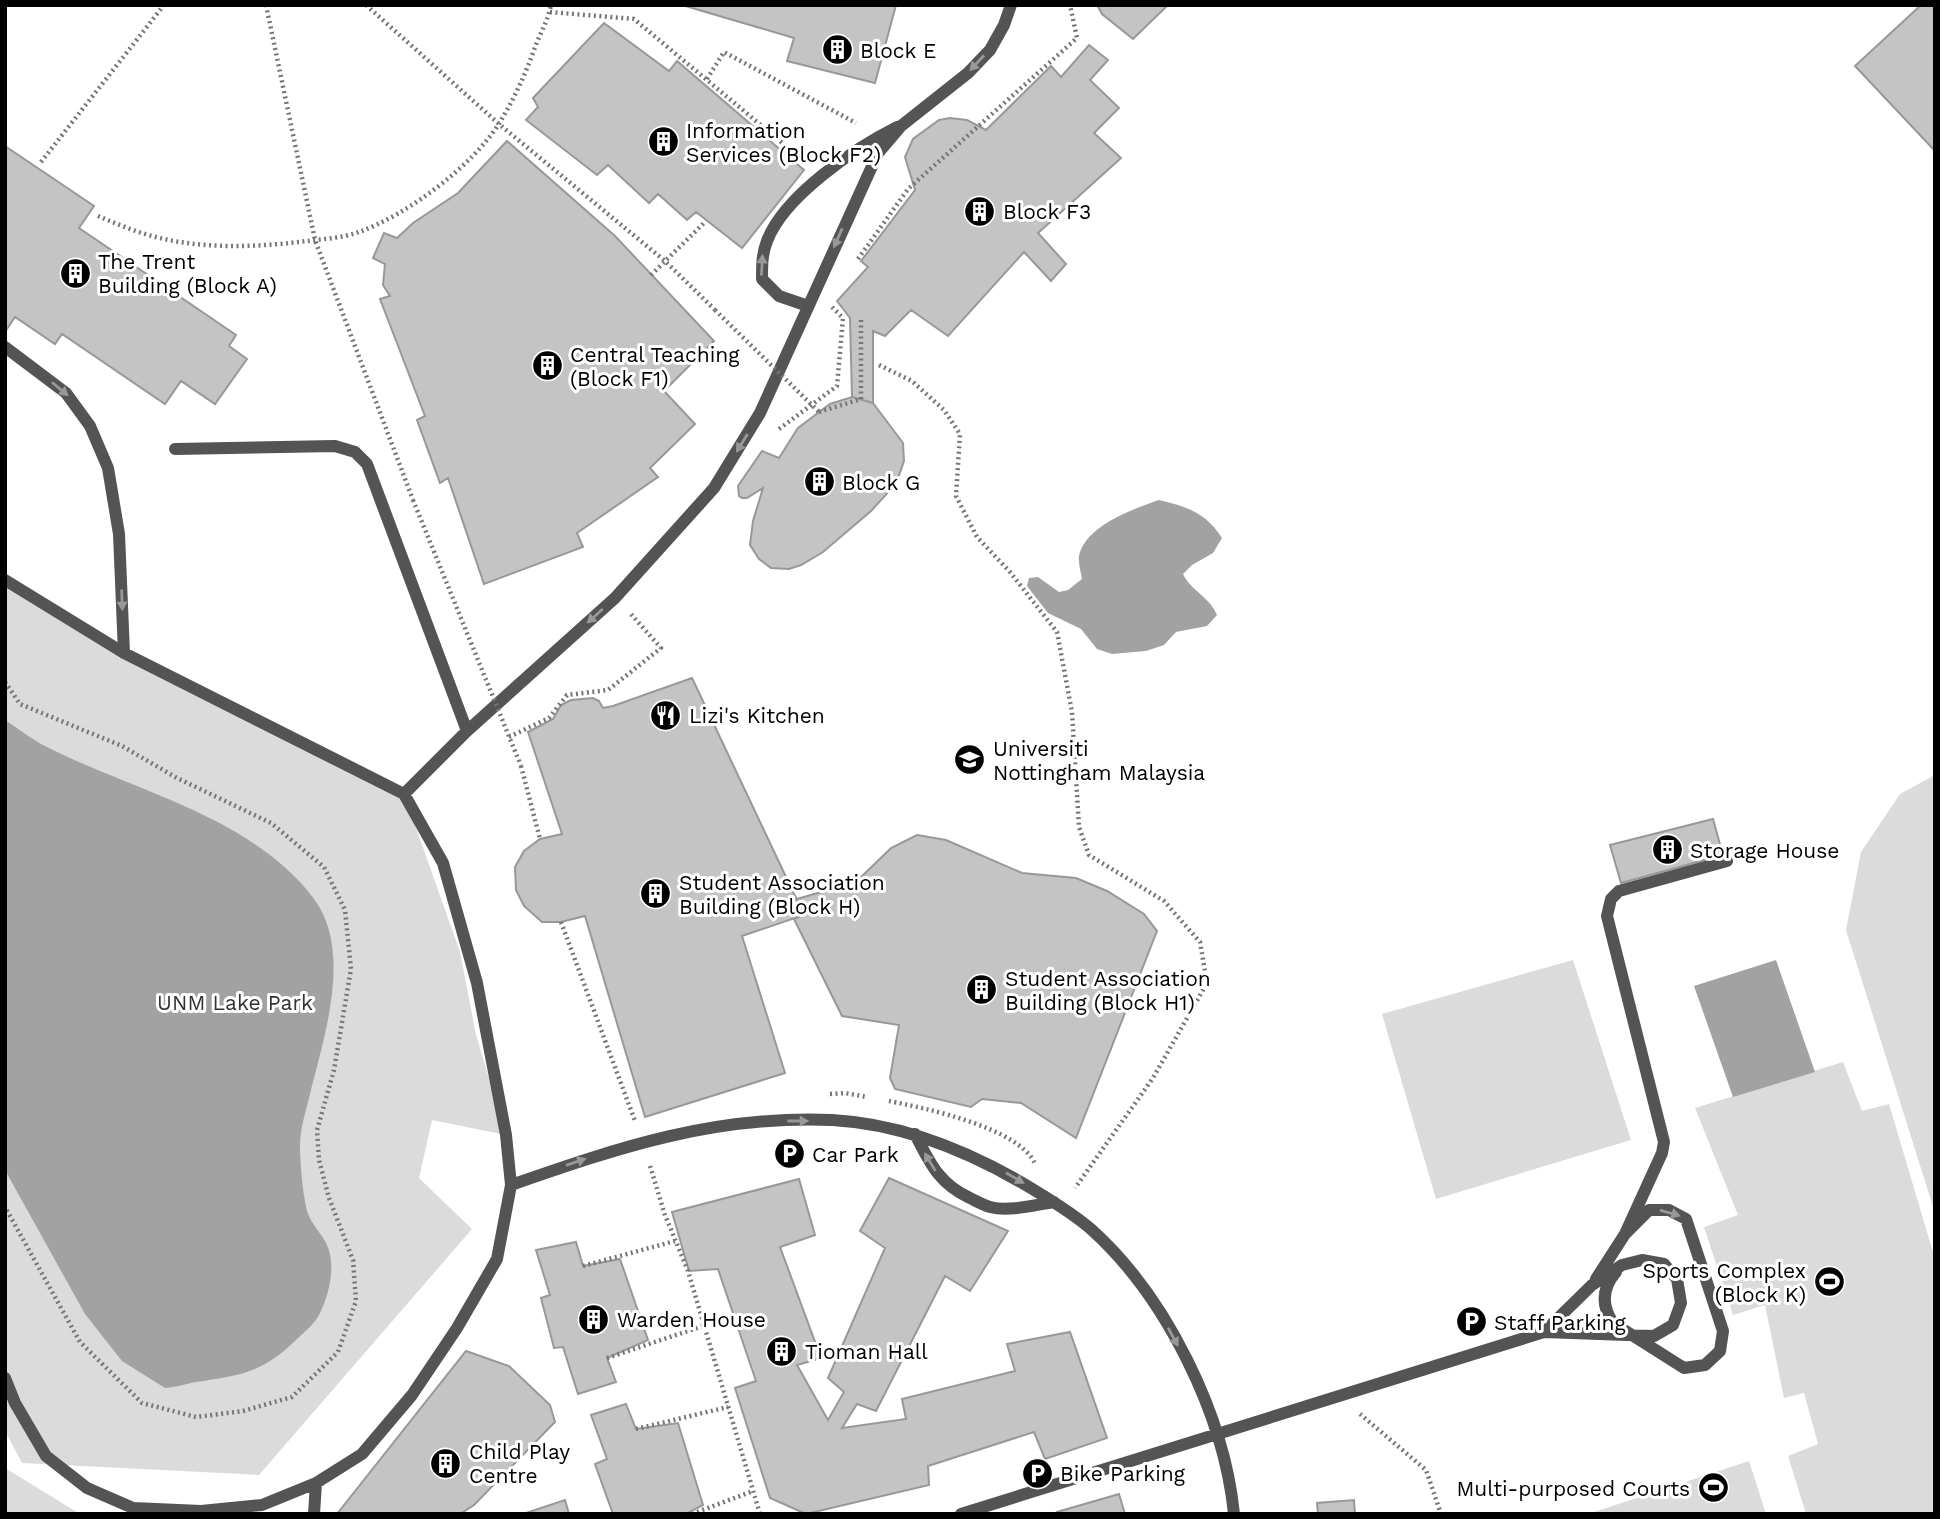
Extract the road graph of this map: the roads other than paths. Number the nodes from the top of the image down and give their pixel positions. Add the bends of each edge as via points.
1 (1011, 5) edge
2 (901, 126) junction
3 (807, 306) junction
4 (5, 347) edge
5 (175, 449) dead end
6 (5, 580) edge
7 (124, 653) junction
8 (467, 731) junction
9 (404, 794) junction
10 (1727, 861) dead end
11 (915, 1134) junction
12 (512, 1185) junction
13 (1058, 1205) junction
14 (1625, 1234) junction
15 (1622, 1265) junction
16 (1592, 1285) junction
17 (1544, 1332) junction
18 (1631, 1336) junction
19 (5, 1378) edge
20 (1217, 1434) junction
21 (316, 1483) junction
22 (314, 1514) edge
23 (961, 1514) edge
24 (1234, 1514) edge

1 -> 2 lane via 989,50 968,73
2 -> 3 lane via 878,153
3 -> 2 lane via 779,296 762,279 761,258 767,239 782,217 841,159
3 -> 8 lane via 760,413 714,488 615,598
4 -> 7 lane via 66,393 90,426 108,468 119,534
5 - 8 lane via 335,446 355,452 367,464
6 - 7 lane
7 - 9 lane
8 - 9 lane
9 - 12 lane via 443,863 477,983
10 - 14 lane via 1619,891 1611,899 1607,916 1664,1142
12 -> 11 lane via 604,1153 709,1127 833,1121
11 -> 13 lane via 1006,1173
13 -> 11 lane via 989,1207 953,1190 929,1162
12 - 21 lane via 497,1259 457,1328 412,1395 362,1454
13 -> 20 lane via 1091,1229 1133,1274 1195,1377
14 - 16 lane
14 -> 18 lane via 1649,1210 1669,1210 1686,1219 1723,1331 1720,1351 1705,1365 1684,1368
15 - 16 lane
15 - 18 lane via 1603,1300 1613,1323
15 - 18 lane via 1642,1260 1664,1264 1677,1279 1681,1303 1673,1325 1654,1336
16 - 17 lane
17 - 18 lane
17 - 20 lane
19 - 21 lane via 46,1455 87,1488 133,1508 201,1511 262,1505
20 - 23 lane
20 - 24 lane
21 - 22 lane

